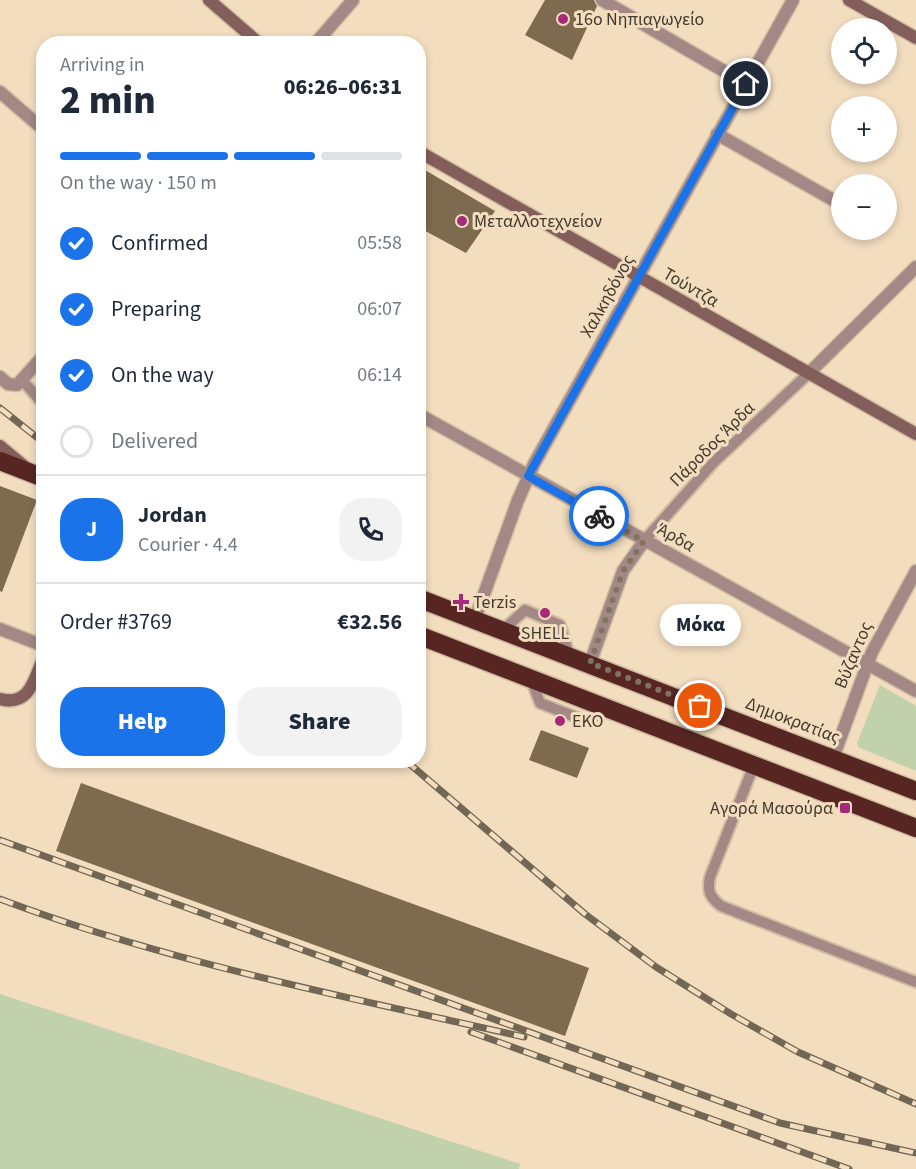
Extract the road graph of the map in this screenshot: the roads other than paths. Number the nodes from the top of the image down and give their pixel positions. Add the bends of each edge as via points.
1 (209, 0) edge
2 (353, 0) edge
3 (602, 0) edge
4 (793, 0) edge
5 (849, 0) edge
6 (251, 36) edge
7 (322, 36) edge
8 (916, 38) edge
9 (746, 84) junction
10 (0, 92) edge
11 (36, 123) edge
12 (717, 134) junction
13 (426, 156) edge
14 (831, 199) edge
15 (916, 267) edge
16 (638, 277) junction
17 (36, 364) edge
18 (808, 374) junction
19 (4, 380) edge
20 (22, 380) junction
21 (36, 396) edge
22 (426, 419) edge
23 (916, 434) edge
24 (0, 446) edge
25 (0, 461) edge
26 (36, 474) edge
27 (36, 475) edge
28 (528, 476) junction
29 (644, 541) junction
30 (916, 571) edge
31 (426, 601) edge
32 (475, 619) junction
33 (0, 629) edge
34 (503, 630) junction
35 (426, 638) edge
36 (36, 643) edge
37 (569, 655) junction
38 (590, 663) junction
39 (867, 663) junction
40 (36, 675) edge
41 (916, 691) edge
42 (0, 699) edge
43 (833, 758) junction
44 (754, 765) junction
45 (916, 791) edge
46 (916, 828) edge
47 (916, 982) edge

1 - 6 street
2 - 7 street
3 - 9 street
4 - 9 street, Χαλκηδόνος
5 - 8 street
9 - 12 street, Χαλκηδόνος
10 - 11 street
12 - 14 street
12 - 16 street, Χαλκηδόνος
13 - 16 street, Τούντζα
15 - 18 street
16 - 18 street, Τούντζα
16 - 28 street, Χαλκηδόνος
17 - 20 street
18 - 23 street, Τούντζα
18 - 29 lane, Πάροδος Άρδα via 713,463
19 - 20 street via 17,385
20 - 21 lane
22 - 28 street, Άρδα
24 - 26 street
25 - 27 highway
28 - 29 street, Άρδα
28 - 32 street, Χαλκηδόνος
29 - 38 street via 623,571
29 - 39 street, Άρδα
30 - 39 street, Βύζαντος
31 - 32 highway, Δημοκρατίας
32 - 34 highway, Δημοκρατίας
33 - 36 street
34 - 37 highway, Δημοκρατίας
34 - 37 lane via 525,610 560,625
35 - 44 highway
37 - 38 highway, Δημοκρατίας
38 - 43 highway, Δημοκρατίας
39 - 41 street, Άρδα
39 - 43 street, Βύζαντος
40 - 42 street via 22,699
43 - 45 highway, Δημοκρατίας
44 - 46 highway
44 - 47 lane via 710,878 711,898 721,906

